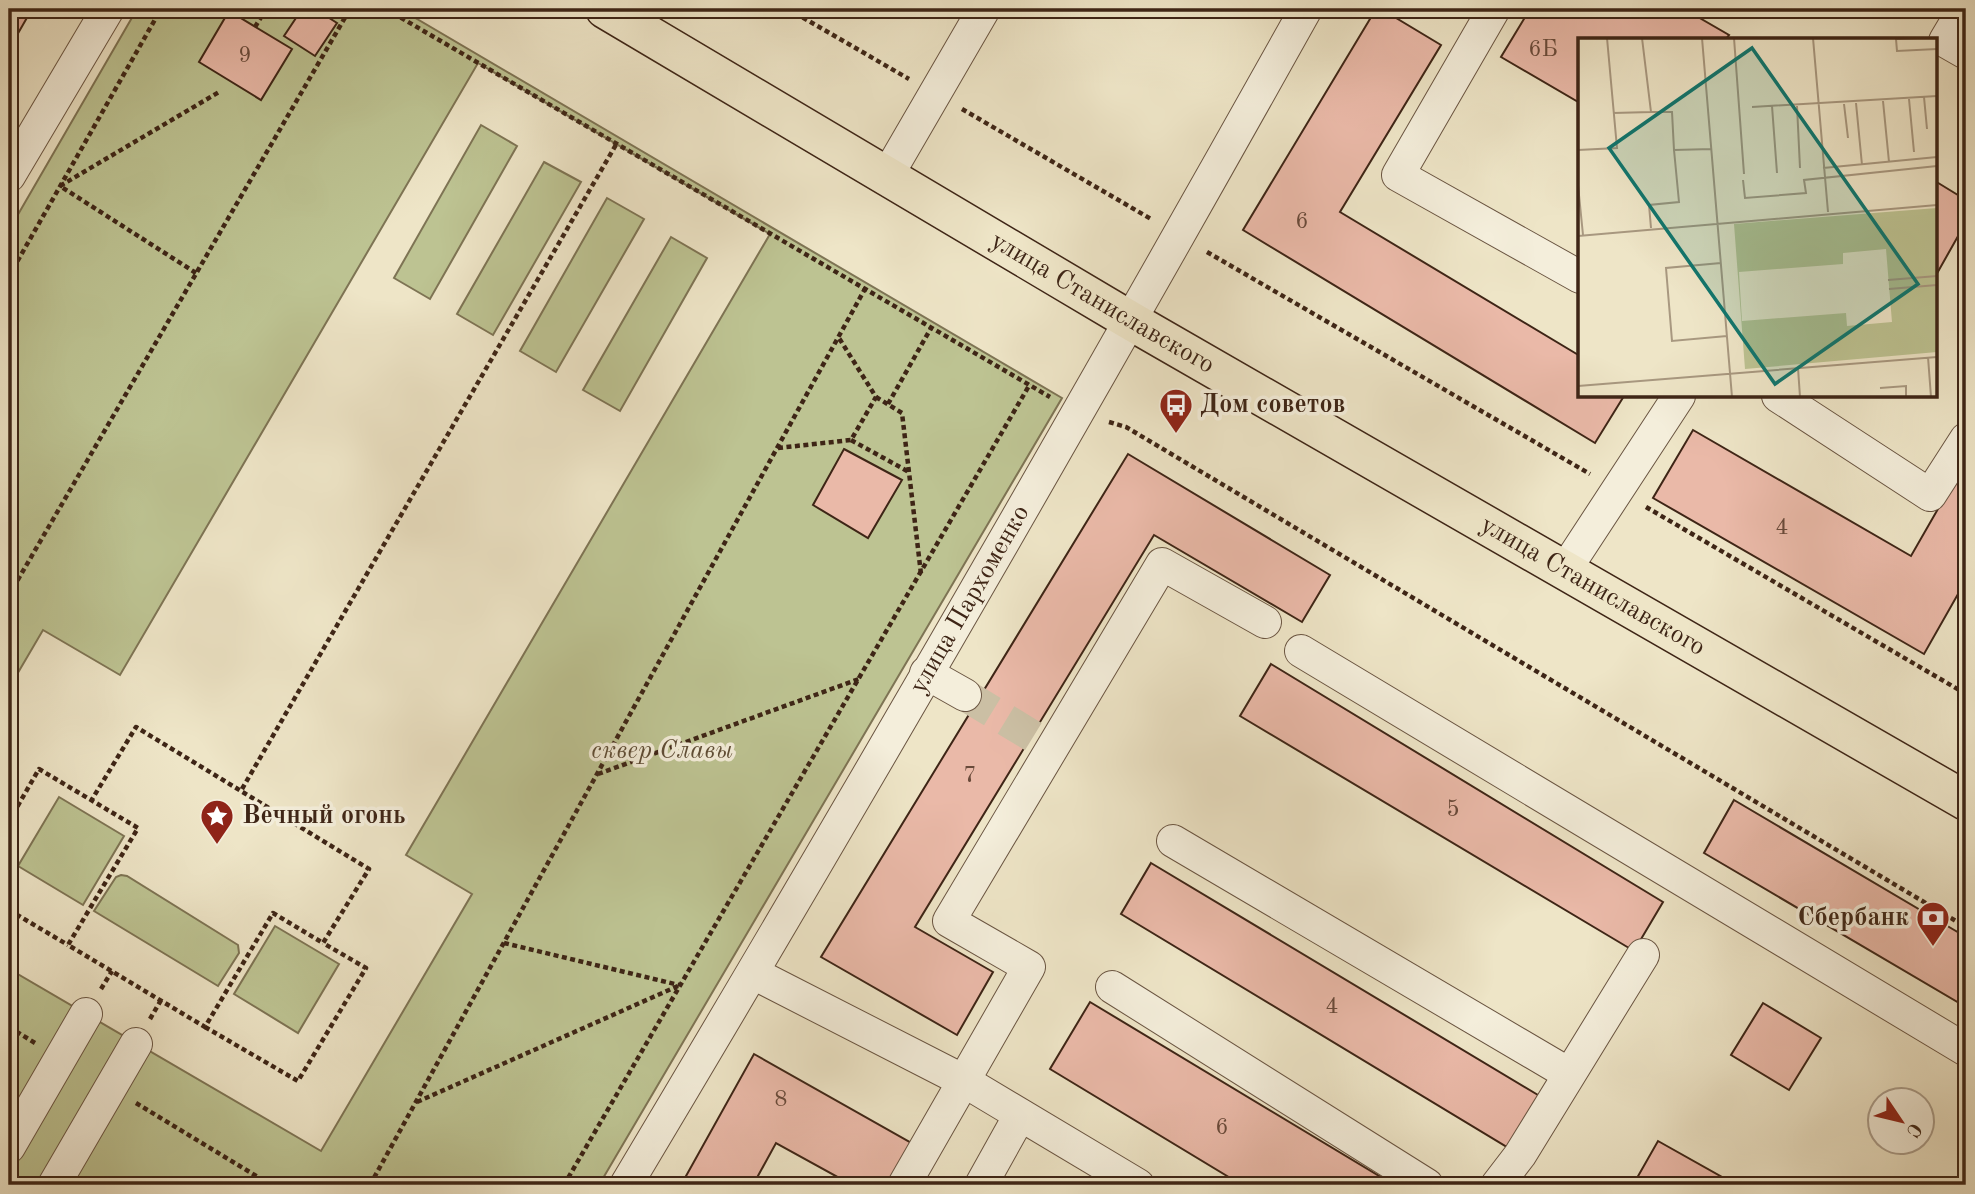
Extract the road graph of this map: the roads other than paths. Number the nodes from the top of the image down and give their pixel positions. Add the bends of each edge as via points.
1 (108, 9) edge
2 (605, 9) edge
3 (984, 9) edge
4 (1306, 9) edge
5 (1494, 9) edge
6 (1964, 9) edge
7 (1966, 53) edge
8 (9, 176) edge
9 (887, 176) junction
10 (1578, 276) edge
11 (1131, 321) junction
12 (1678, 397) edge
13 (1780, 397) edge
14 (1966, 439) edge
15 (1565, 570) junction
16 (1265, 622) dead end
17 (1301, 651) dead end
18 (926, 673) junction
19 (965, 695) tunnel mouth
20 (1966, 801) edge
21 (1173, 841) dead end
22 (1643, 955) dead end
23 (753, 973) junction
24 (1112, 987) dead end
25 (86, 1014) dead end
26 (136, 1044) dead end
27 (1965, 1047) edge
28 (1569, 1074) junction
29 (964, 1082) junction
30 (1020, 1115) junction
31 (9, 1147) edge
32 (54, 1185) edge
33 (625, 1185) edge
34 (904, 1185) edge
35 (981, 1185) edge
36 (1138, 1185) edge
37 (1427, 1185) edge
38 (1497, 1185) edge

1 - 8 street
2 - 9 main road, улица Станиславского
3 - 9 street
4 - 11 street, улица Пархоменко
5 - 10 street via 1398,175
6 - 7 street via 1945,41
9 - 11 main road, улица Станиславского
11 - 15 main road, улица Станиславского
11 - 18 street, улица Пархоменко
12 - 15 street
13 - 14 street via 1930,495
15 - 20 main road, улица Станиславского
16 - 29 street via 1162,564 949,921 1029,967
17 - 27 street
18 - 19 street
18 - 23 street, улица Пархоменко
21 - 28 street
22 - 28 street
23 - 29 street
23 - 33 street, улица Пархоменко
24 - 37 street
25 - 31 street
26 - 32 street
28 - 38 street
29 - 30 street
29 - 34 street
30 - 35 street
30 - 36 street

